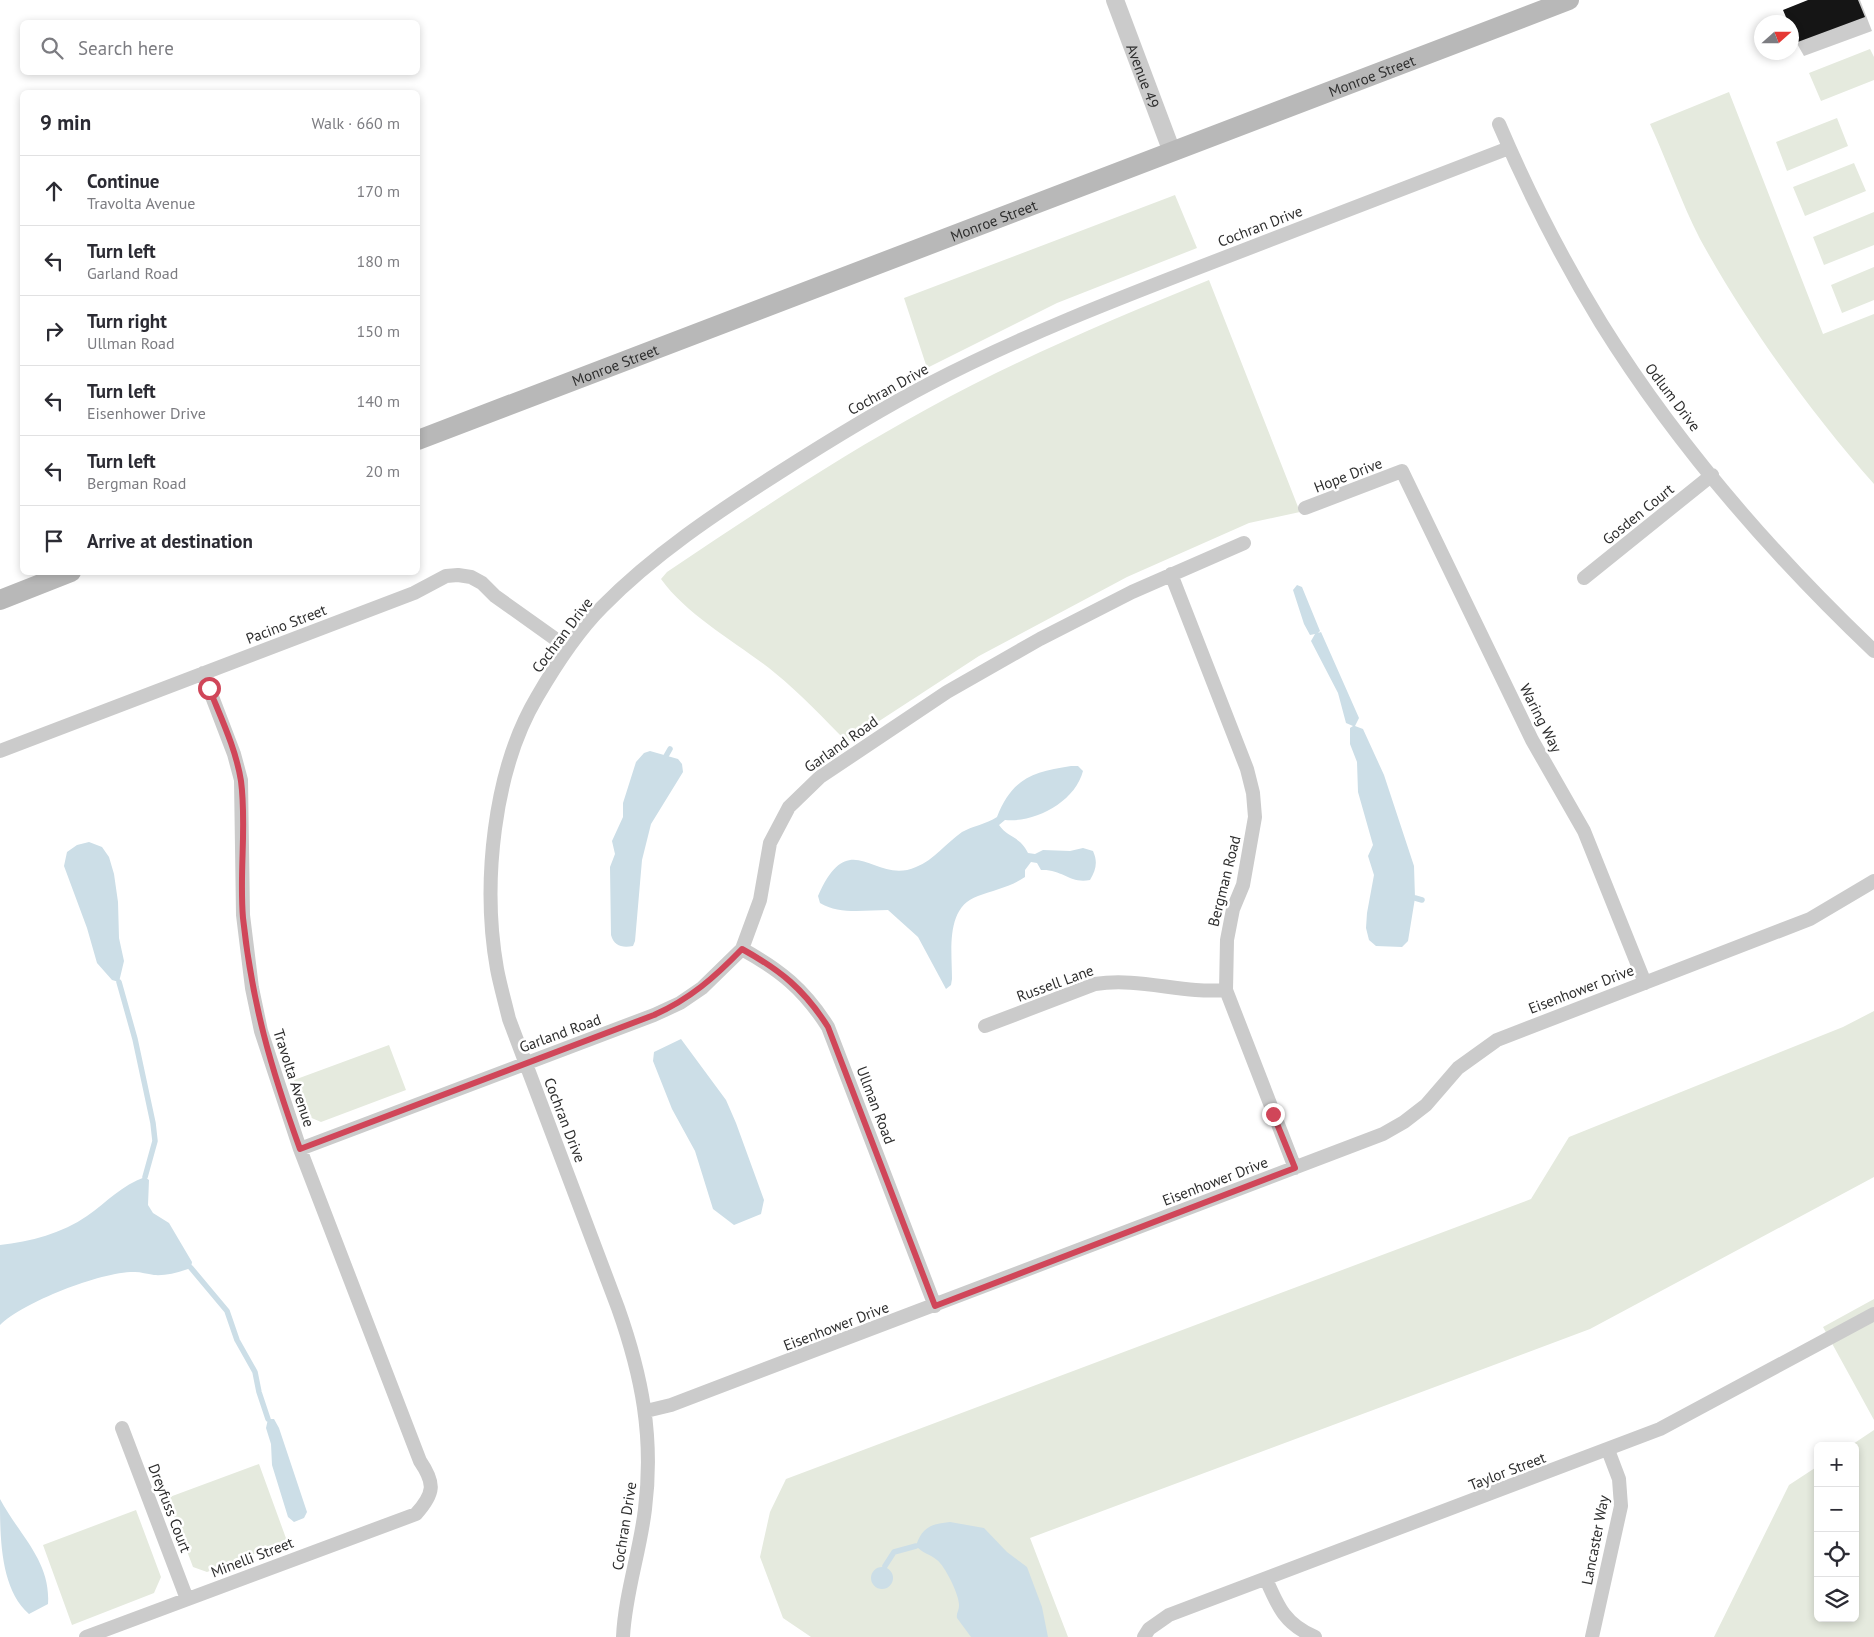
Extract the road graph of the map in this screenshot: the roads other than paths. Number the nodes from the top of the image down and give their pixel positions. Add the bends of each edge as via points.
1 (1115, 0) edge
2 (1569, 0) edge
3 (1498, 124) dead end
4 (1509, 148) junction
5 (1172, 152) junction
6 (420, 439) edge
7 (1402, 471) joint
8 (1712, 475) junction
9 (1305, 508) dead end
10 (1244, 543) dead end
11 (1171, 574) junction
12 (63, 575) edge
13 (1584, 578) dead end
14 (0, 600) edge
15 (568, 648) junction
16 (1874, 651) edge
17 (203, 673) junction
18 (0, 751) edge
19 (1874, 881) edge
20 (742, 949) junction
21 (1645, 983) junction
22 (1226, 990) junction
23 (985, 1026) dead end
24 (525, 1063) junction
25 (300, 1149) junction
26 (1295, 1168) junction
27 (935, 1306) junction
28 (1874, 1314) edge
29 (646, 1411) junction
30 (122, 1428) dead end
31 (1608, 1450) junction
32 (426, 1503) joint
33 (1266, 1578) junction
34 (187, 1599) junction
35 (86, 1637) edge
36 (623, 1637) edge
37 (1144, 1637) edge
38 (1315, 1637) edge
39 (1592, 1637) edge

1 - 5 street, Avenue 49
2 - 5 main road, Monroe Street
3 - 4 street, Odlum Drive
4 - 8 street, Odlum Drive via 1552,236 1601,323
4 - 15 street, Cochran Drive via 1116,298 932,382 825,444 700,526 638,573 599,609
5 - 6 main road, Monroe Street
7 - 9 street, Hope Drive
7 - 21 street, Waring Way via 1532,740 1584,831
8 - 13 street, Gosden Court
8 - 16 street, Odlum Drive via 1810,588
10 - 11 street, Garland Road
11 - 20 street, Garland Road via 1040,639 964,682 820,777 790,807 773,837 760,900
11 - 22 street, Bergman Road via 1247,769 1253,793 1255,817 1250,853 1227,940
12 - 14 main road
15 - 17 street, Pacino Street via 495,596 482,583 458,575 446,576 414,593
15 - 24 street, Cochran Drive via 535,700 514,751 500,801 491,866 490,910 497,969
17 - 18 street, Pacino Street
17 - 25 street, Travolta Avenue via 241,780 243,915 252,988 273,1072
19 - 21 street, Eisenhower Drive via 1810,919
20 - 24 street, Garland Road via 702,988 680,1003
20 - 27 street, Ullman Road via 795,984 828,1027
21 - 26 street, Eisenhower Drive via 1498,1040 1458,1068 1426,1105 1404,1122 1383,1134
22 - 23 street, Russell Lane via 1191,991 1114,981 1095,984
22 - 26 street, Bergman Road
24 - 25 street, Garland Road
24 - 29 street, Cochran Drive via 624,1325 639,1371
25 - 32 street, Travolta Avenue via 420,1461 430,1477 431,1491
26 - 27 street, Eisenhower Drive
27 - 29 street, Eisenhower Drive via 671,1405
28 - 31 street, Taylor Street via 1682,1419
29 - 36 street, Cochran Drive via 648,1477 645,1511
30 - 34 street, Dreyfuss Court
31 - 33 street, Taylor Street
31 - 39 street, Lancaster Way via 1619,1479 1621,1506
32 - 34 street, Minelli Street via 416,1514 402,1520 381,1525
33 - 37 street, Taylor Street via 1169,1616
33 - 38 street via 1276,1604 1284,1614
34 - 35 street, Minelli Street

